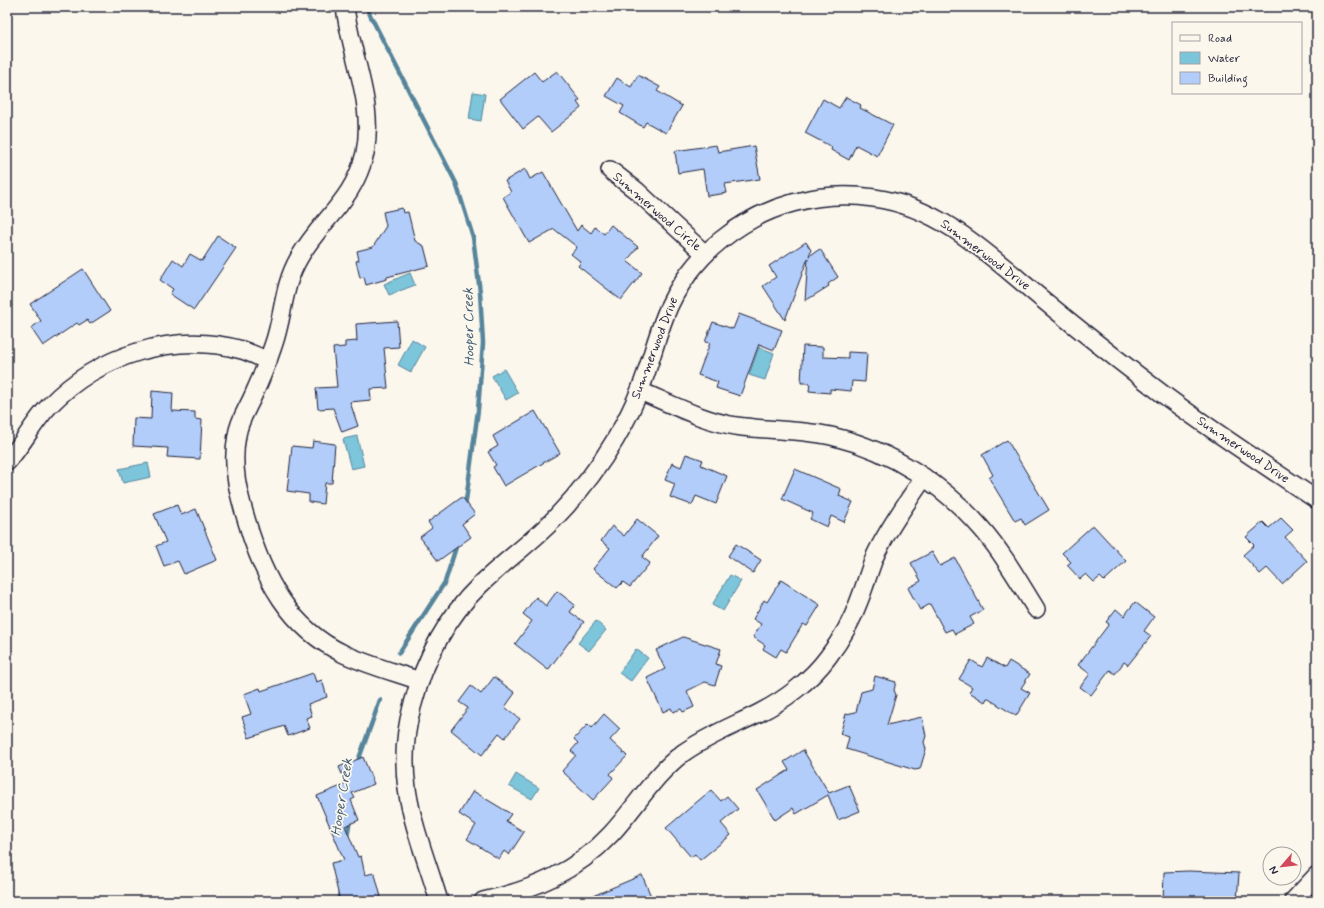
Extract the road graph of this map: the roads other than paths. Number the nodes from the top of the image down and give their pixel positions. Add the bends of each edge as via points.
1 (345, 7) edge
2 (610, 170) dead end
3 (705, 254) junction
4 (268, 361) junction
5 (640, 391) junction
6 (7, 462) edge
7 (924, 477) junction
8 (1317, 500) edge
9 (1036, 609) dead end
10 (420, 681) junction
11 (1317, 875) edge
12 (439, 901) edge
13 (483, 901) edge
14 (1293, 901) edge

1 - 4 street via 349,36 367,108 364,154 349,193 306,246 292,271
2 - 3 street, Summerwood Circle via 637,191
3 - 5 street, Summerwood Drive via 688,274 664,317
3 - 8 street, Summerwood Drive via 728,234 760,215 807,199 852,196 895,201 914,208 948,224 966,236 1164,395
4 - 6 street via 244,351 201,345 161,347 126,355 90,374 62,395 40,416
4 - 10 street via 241,419 234,462 240,501 264,572 291,613 326,644 363,662
5 - 7 street via 720,423 818,433 854,443 887,456
5 - 10 street, Summerwood Drive via 613,442 578,492 556,517 463,603 437,643
7 - 9 street via 950,498 982,530
7 - 13 street via 875,556 851,621 835,647 812,675 772,706 721,730 682,754 652,782 611,835 576,865 535,887
10 - 12 street, Summerwood Drive via 406,735 406,788 411,815
11 - 14 street

